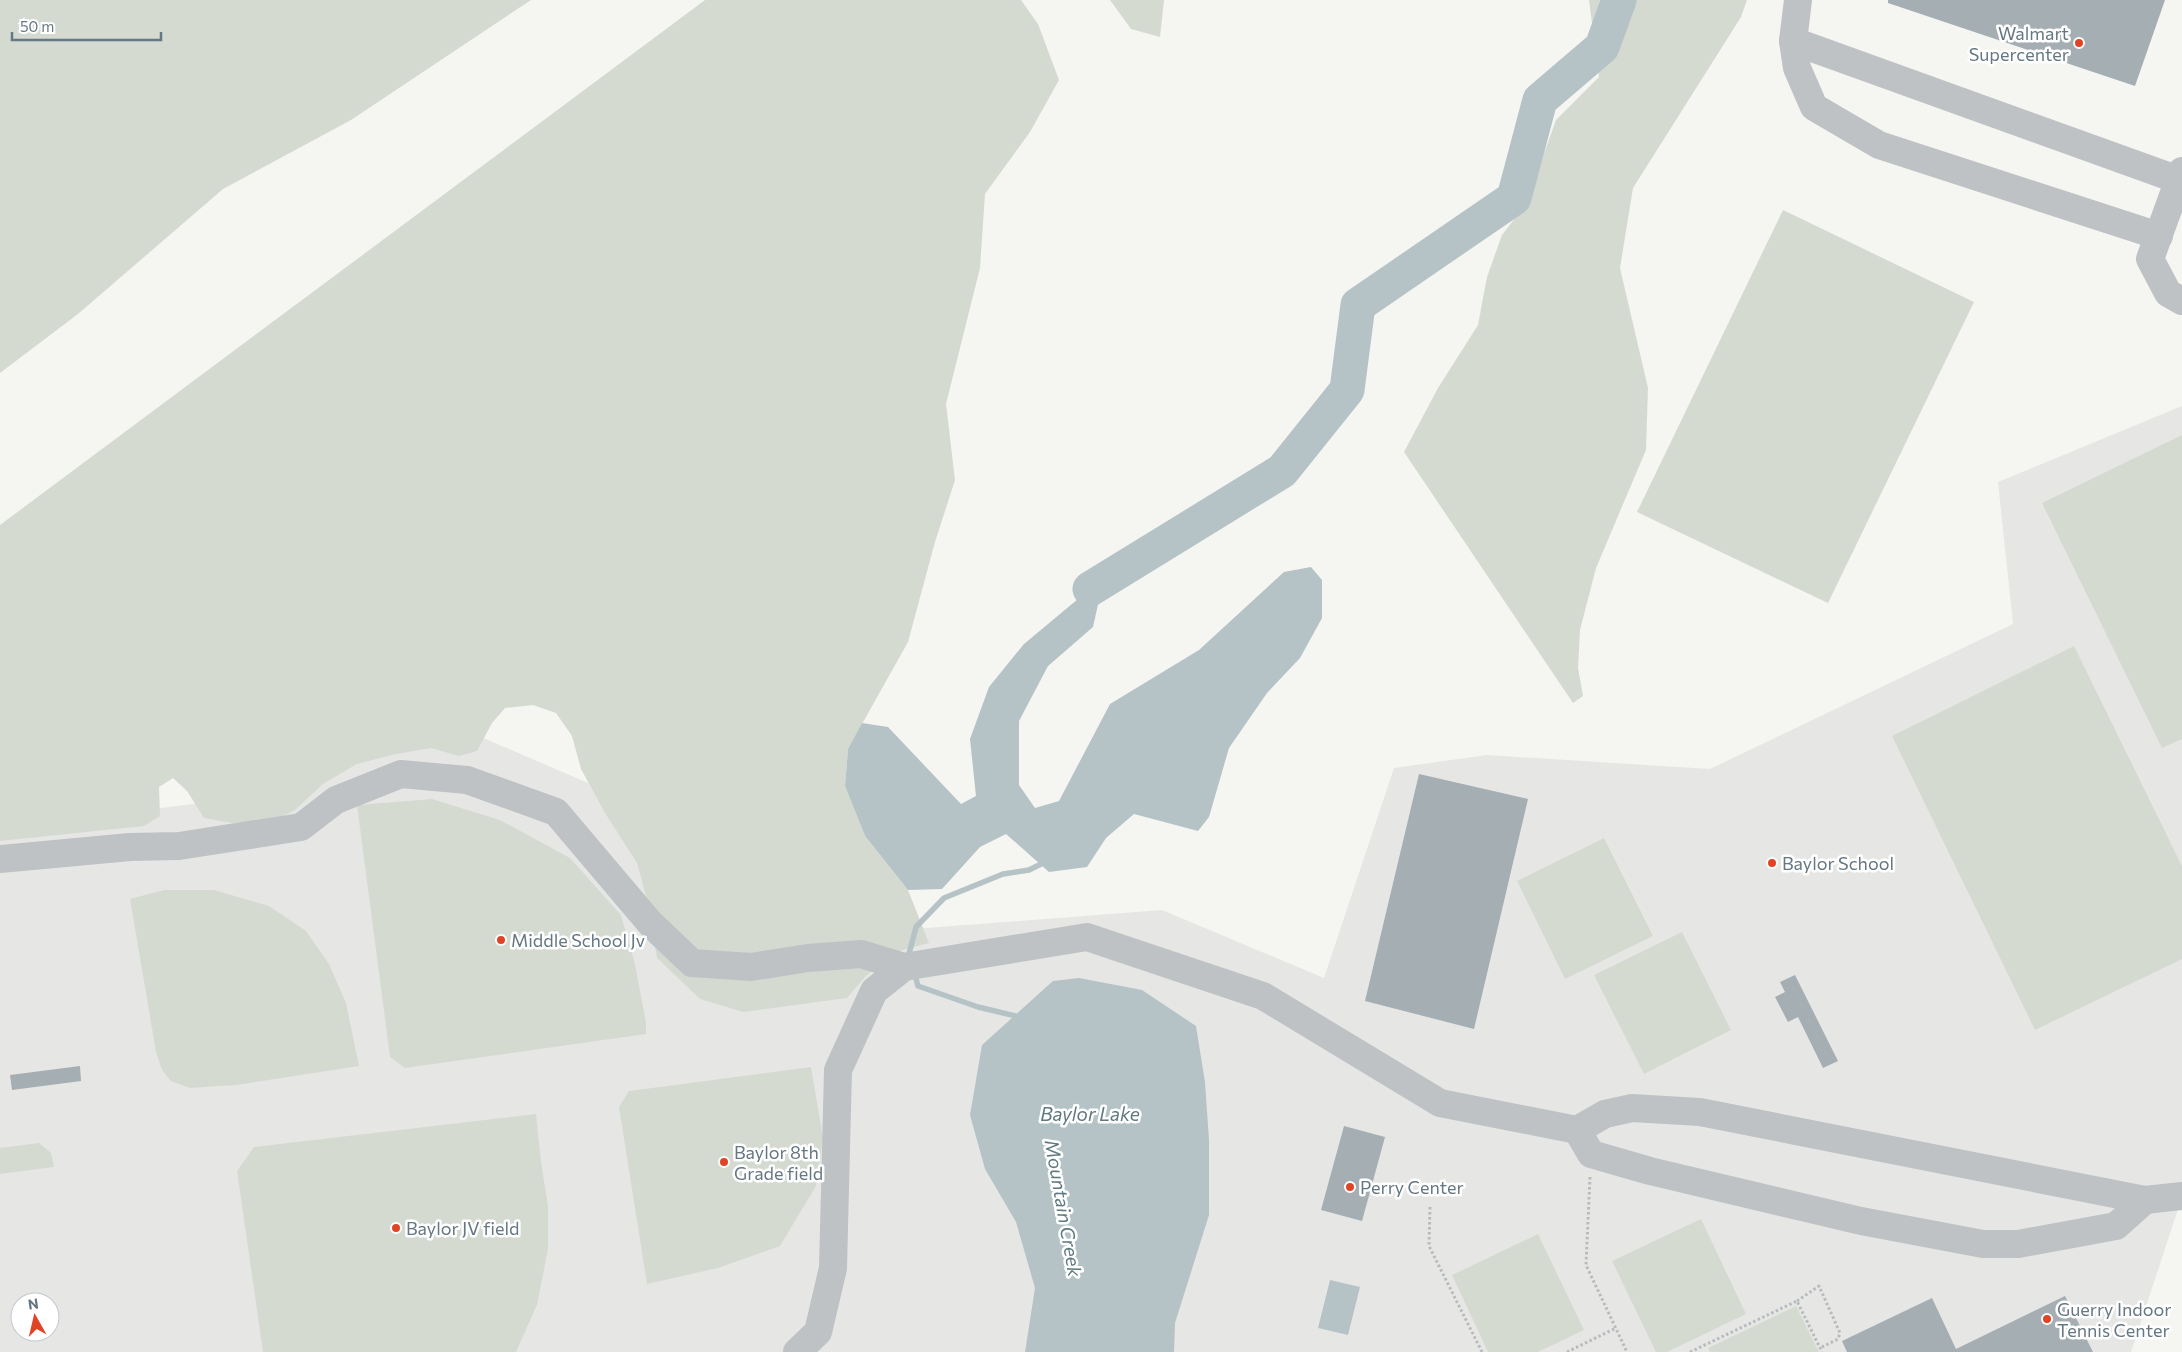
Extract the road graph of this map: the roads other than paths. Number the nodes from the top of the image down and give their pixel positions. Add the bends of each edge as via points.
1 (1798, 0) edge
2 (1793, 41) junction
3 (2180, 176) edge
4 (2158, 236) junction
5 (2182, 301) edge
6 (0, 859) edge
7 (904, 967) junction
8 (1577, 1130) junction
9 (2182, 1196) edge
10 (2145, 1200) junction
11 (797, 1352) edge

1 - 2 lane
2 - 3 lane
2 - 4 lane via 1797,68 1814,107 1879,144
3 - 4 lane
4 - 5 lane via 2150,259 2168,293
6 - 7 lane via 130,847 179,846 301,827 336,800 401,774 467,780 556,812 650,923 692,963 751,967 862,954
7 - 8 lane via 1087,937 1264,996 1440,1103
7 - 11 lane via 874,991 838,1070 833,1268 818,1332
8 - 10 lane via 1605,1114 1632,1108 1700,1112
8 - 10 lane via 1590,1154 1650,1171 1861,1220 1983,1244 2018,1244 2116,1226
9 - 10 lane

